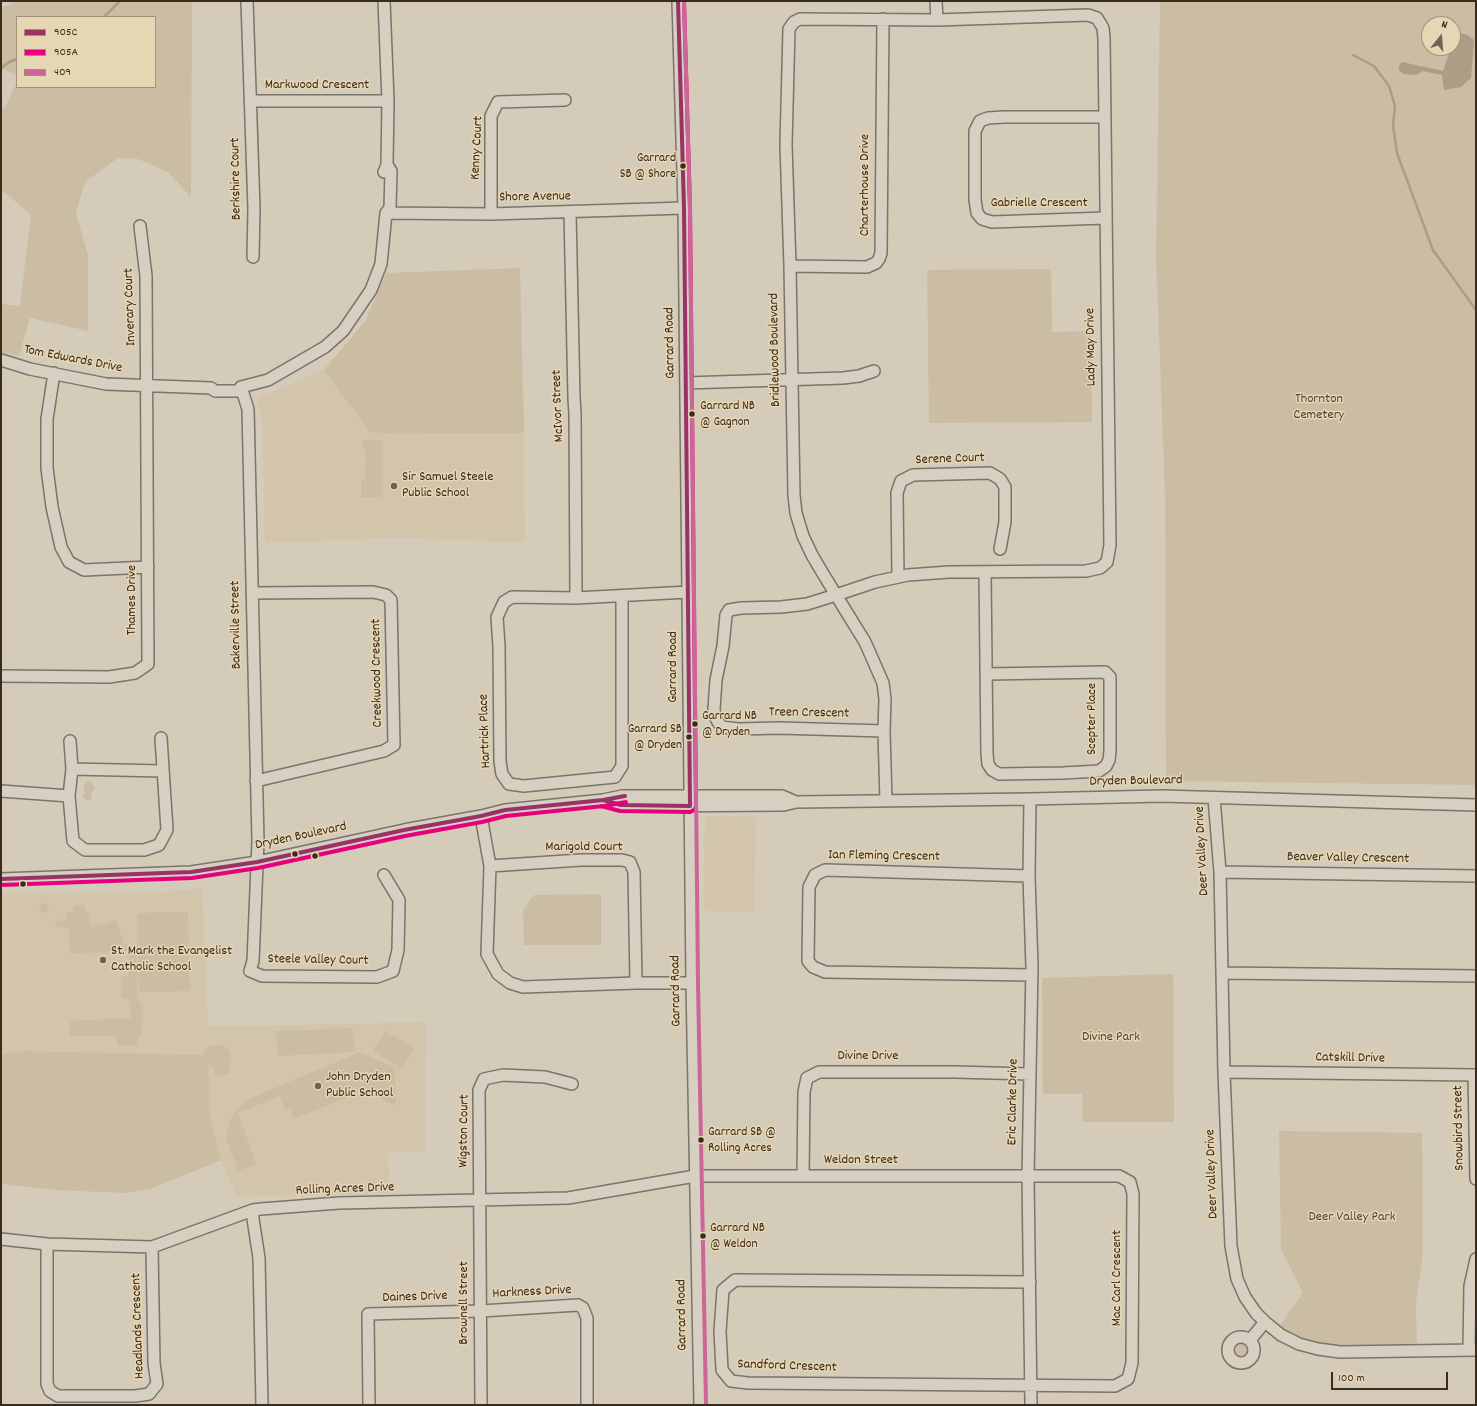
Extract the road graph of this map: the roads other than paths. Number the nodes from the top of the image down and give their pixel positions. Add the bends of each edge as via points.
1 (247, 1) edge
2 (384, 1) edge
3 (678, 1) edge
4 (936, 1) edge
5 (882, 19) junction
6 (937, 20) junction
7 (388, 100) junction
8 (565, 100) dead end
9 (250, 101) junction
10 (1105, 117) junction
11 (684, 208) junction
12 (570, 212) junction
13 (386, 213) junction
14 (490, 214) junction
15 (1105, 218) junction
16 (140, 226) dead end
17 (253, 257) dead end
18 (790, 266) junction
19 (1, 360) edge
20 (874, 372) dead end
21 (54, 373) junction
22 (792, 380) junction
23 (686, 383) junction
24 (147, 387) junction
25 (241, 387) junction
26 (1000, 549) dead end
27 (148, 567) junction
28 (985, 573) junction
29 (898, 577) junction
30 (688, 592) junction
31 (252, 593) junction
32 (836, 595) junction
33 (622, 596) junction
34 (576, 598) junction
35 (987, 674) junction
36 (1, 676) edge
37 (884, 731) junction
38 (162, 738) dead end
39 (70, 740) dead end
40 (72, 769) junction
41 (163, 771) junction
42 (256, 781) junction
43 (1, 791) edge
44 (69, 796) junction
45 (1214, 798) junction
46 (1030, 799) junction
47 (690, 801) junction
48 (886, 801) junction
49 (1476, 805) edge
50 (481, 816) junction
51 (257, 862) junction
52 (490, 866) junction
53 (1220, 872) junction
54 (384, 875) dead end
55 (1029, 876) junction
56 (1476, 876) edge
57 (1, 879) edge
58 (1222, 973) junction
59 (1031, 975) junction
60 (1476, 976) edge
61 (636, 983) junction
62 (692, 983) junction
63 (1224, 1072) junction
64 (1030, 1074) junction
65 (1475, 1075) edge
66 (572, 1084) dead end
67 (695, 1176) junction
68 (803, 1176) junction
69 (1028, 1176) junction
70 (1476, 1179) edge
71 (479, 1201) junction
72 (253, 1210) junction
73 (1, 1239) edge
74 (47, 1244) junction
75 (152, 1247) junction
76 (1476, 1259) edge
77 (1030, 1282) junction
78 (481, 1311) junction
79 (1265, 1322) junction
80 (1250, 1340) dead end
81 (1472, 1350) edge
82 (1030, 1384) junction
83 (262, 1405) edge
84 (369, 1405) edge
85 (481, 1405) edge
86 (587, 1405) edge
87 (700, 1405) edge
88 (1031, 1405) edge

1 - 9 street, Markwood Crescent
2 - 7 street, Tom Edwards Drive
3 - 11 street, Garrard Road
4 - 6 street
5 - 6 street, Bridlewood Boulevard
5 - 18 street, Charterhouse Drive via 879,259 867,267
5 - 18 street, Bridlewood Boulevard via 800,19 789,29 786,145
6 - 10 street, Lady May Drive via 1088,16 1097,18 1103,28 1104,38
7 - 9 street, Markwood Crescent
7 - 13 street, Tom Edwards Drive via 387,165 391,171 390,208
8 - 14 street, Kenny Court via 498,102 491,116
9 - 17 street, Berkshire Court
10 - 15 street, Lady May Drive
10 - 15 street, Gabrielle Crescent via 1004,116 980,121 975,131 975,200 977,213 982,219 992,222
11 - 12 street, Shore Avenue
11 - 23 street, Garrard Road
12 - 14 street, Shore Avenue
12 - 34 street, McIvor Street via 576,414
13 - 14 street, Shore Avenue
13 - 25 street, Tom Edwards Drive via 381,264 371,290 343,331 325,347 268,380
15 - 28 street, Lady May Drive via 1110,545 1106,562 1100,568 1086,571
16 - 24 street, Inverary Court via 146,276
18 - 22 street, Bridlewood Boulevard
19 - 21 street, Tom Edwards Drive
20 - 22 street via 843,378
21 - 24 street, Tom Edwards Drive via 106,384
21 - 27 street via 46,419 47,468 61,547 69,562 84,570
22 - 23 street
22 - 32 street, Bridlewood Boulevard via 796,514 812,555
23 - 30 street, Garrard Road
24 - 25 street, Tom Edwards Drive via 211,388 215,384 235,384
24 - 27 street, Thames Drive
25 - 31 street, Bakerville Street via 248,409
26 - 29 street, Serene Court via 1005,522 1005,487 1000,479 990,473 913,475 901,481 897,493
27 - 36 street, Thames Drive via 148,664 135,673 109,677
28 - 29 street, Lady May Drive via 949,572
28 - 35 street, Scepter Place
29 - 32 street, Lady May Drive
30 - 33 street, Hartrick Place
30 - 47 street, Garrard Road
31 - 42 street, Bakerville Street
31 - 42 street, Creekwood Crescent via 373,592 386,595 392,600 394,745 384,751
32 - 37 street, Bridlewood Boulevard via 865,642 883,683
32 - 37 street, Treen Crescent via 807,604 729,610 726,615 716,680 715,716 722,727 727,728
33 - 34 street, Hartrick Place
33 - 34 street, Hartrick Place via 622,766 615,777 524,786 509,784 502,774 500,761 497,617 504,602 512,597
35 - 35 street, Scepter Place via 987,754 988,764 992,770 999,774 1063,773 1099,771 1106,766 1110,751 1110,677 1105,672
37 - 48 street, Bridlewood Boulevard
38 - 41 street
39 - 40 street
40 - 41 street
40 - 44 street
41 - 44 street via 167,830 159,845 144,850 85,850 73,841
42 - 51 street, Bakerville Street
43 - 44 street
45 - 46 street, Dryden Boulevard via 1162,796
45 - 49 street, Dryden Boulevard
45 - 53 street, Deer Valley Drive
46 - 48 street, Dryden Boulevard
46 - 55 street, Eric Clarke Drive
47 - 48 street, Dryden Boulevard via 782,796 796,802
47 - 50 street, Dryden Boulevard via 621,805 603,800 505,810
47 - 62 street, Garrard Road
50 - 51 street, Dryden Boulevard
50 - 52 street
51 - 54 street, Steele Valley Court via 253,961 250,971 262,976 377,977 393,971 398,950 399,900
51 - 57 street, Dryden Boulevard via 191,872
52 - 61 street via 487,954 498,974 523,987
52 - 61 street, Marigold Court via 580,860 630,862 634,872
53 - 56 street, Beaver Valley Crescent
53 - 58 street, Deer Valley Drive
55 - 59 street, Eric Clarke Drive
55 - 59 street, Ian Fleming Crescent via 825,870 815,875 809,887 808,961 813,967 825,972
58 - 60 street
58 - 63 street, Deer Valley Drive
59 - 64 street, Eric Clarke Drive
61 - 62 street
62 - 67 street, Garrard Road
63 - 65 street, Catskill Drive
63 - 79 street, Deer Valley Drive via 1231,1246 1237,1279 1250,1305
64 - 68 street, Divine Drive via 819,1072 807,1078 804,1092
64 - 69 street, Eric Clarke Drive
65 - 70 street, Snowbird Street
66 - 71 street, Wigston Court via 545,1077 503,1075 484,1079 479,1090
67 - 68 street, Weldon Street
67 - 71 street, Rolling Acres Drive via 568,1198
67 - 87 street, Garrard Road
68 - 69 street, Weldon Street
69 - 77 street, Eric Clarke Drive
69 - 82 street, Mac Carl Crescent via 1119,1176 1130,1182 1133,1194 1132,1363 1128,1379 1115,1386
71 - 72 street, Rolling Acres Drive via 339,1204
71 - 78 street, Brownell Street
72 - 75 street, Rolling Acres Drive
72 - 83 street via 252,1219 259,1258
73 - 74 street, Rolling Acres Drive
74 - 75 street, Rolling Acres Drive
74 - 75 street, Headlands Crescent via 47,1384 50,1392 58,1396 135,1396 149,1394 157,1384 154,1363
76 - 81 street via 1470,1286
77 - 82 street, Eric Clarke Drive
77 - 82 street, Sandford Crescent via 735,1280 723,1290 720,1331 722,1370 731,1381
78 - 84 street, Daines Drive via 368,1314
78 - 85 street, Brownell Street
78 - 86 street, Harkness Drive via 578,1305 583,1308 587,1318
79 - 80 street
79 - 81 street, Deer Valley Drive via 1299,1344 1340,1352
82 - 88 street, Eric Clarke Drive

